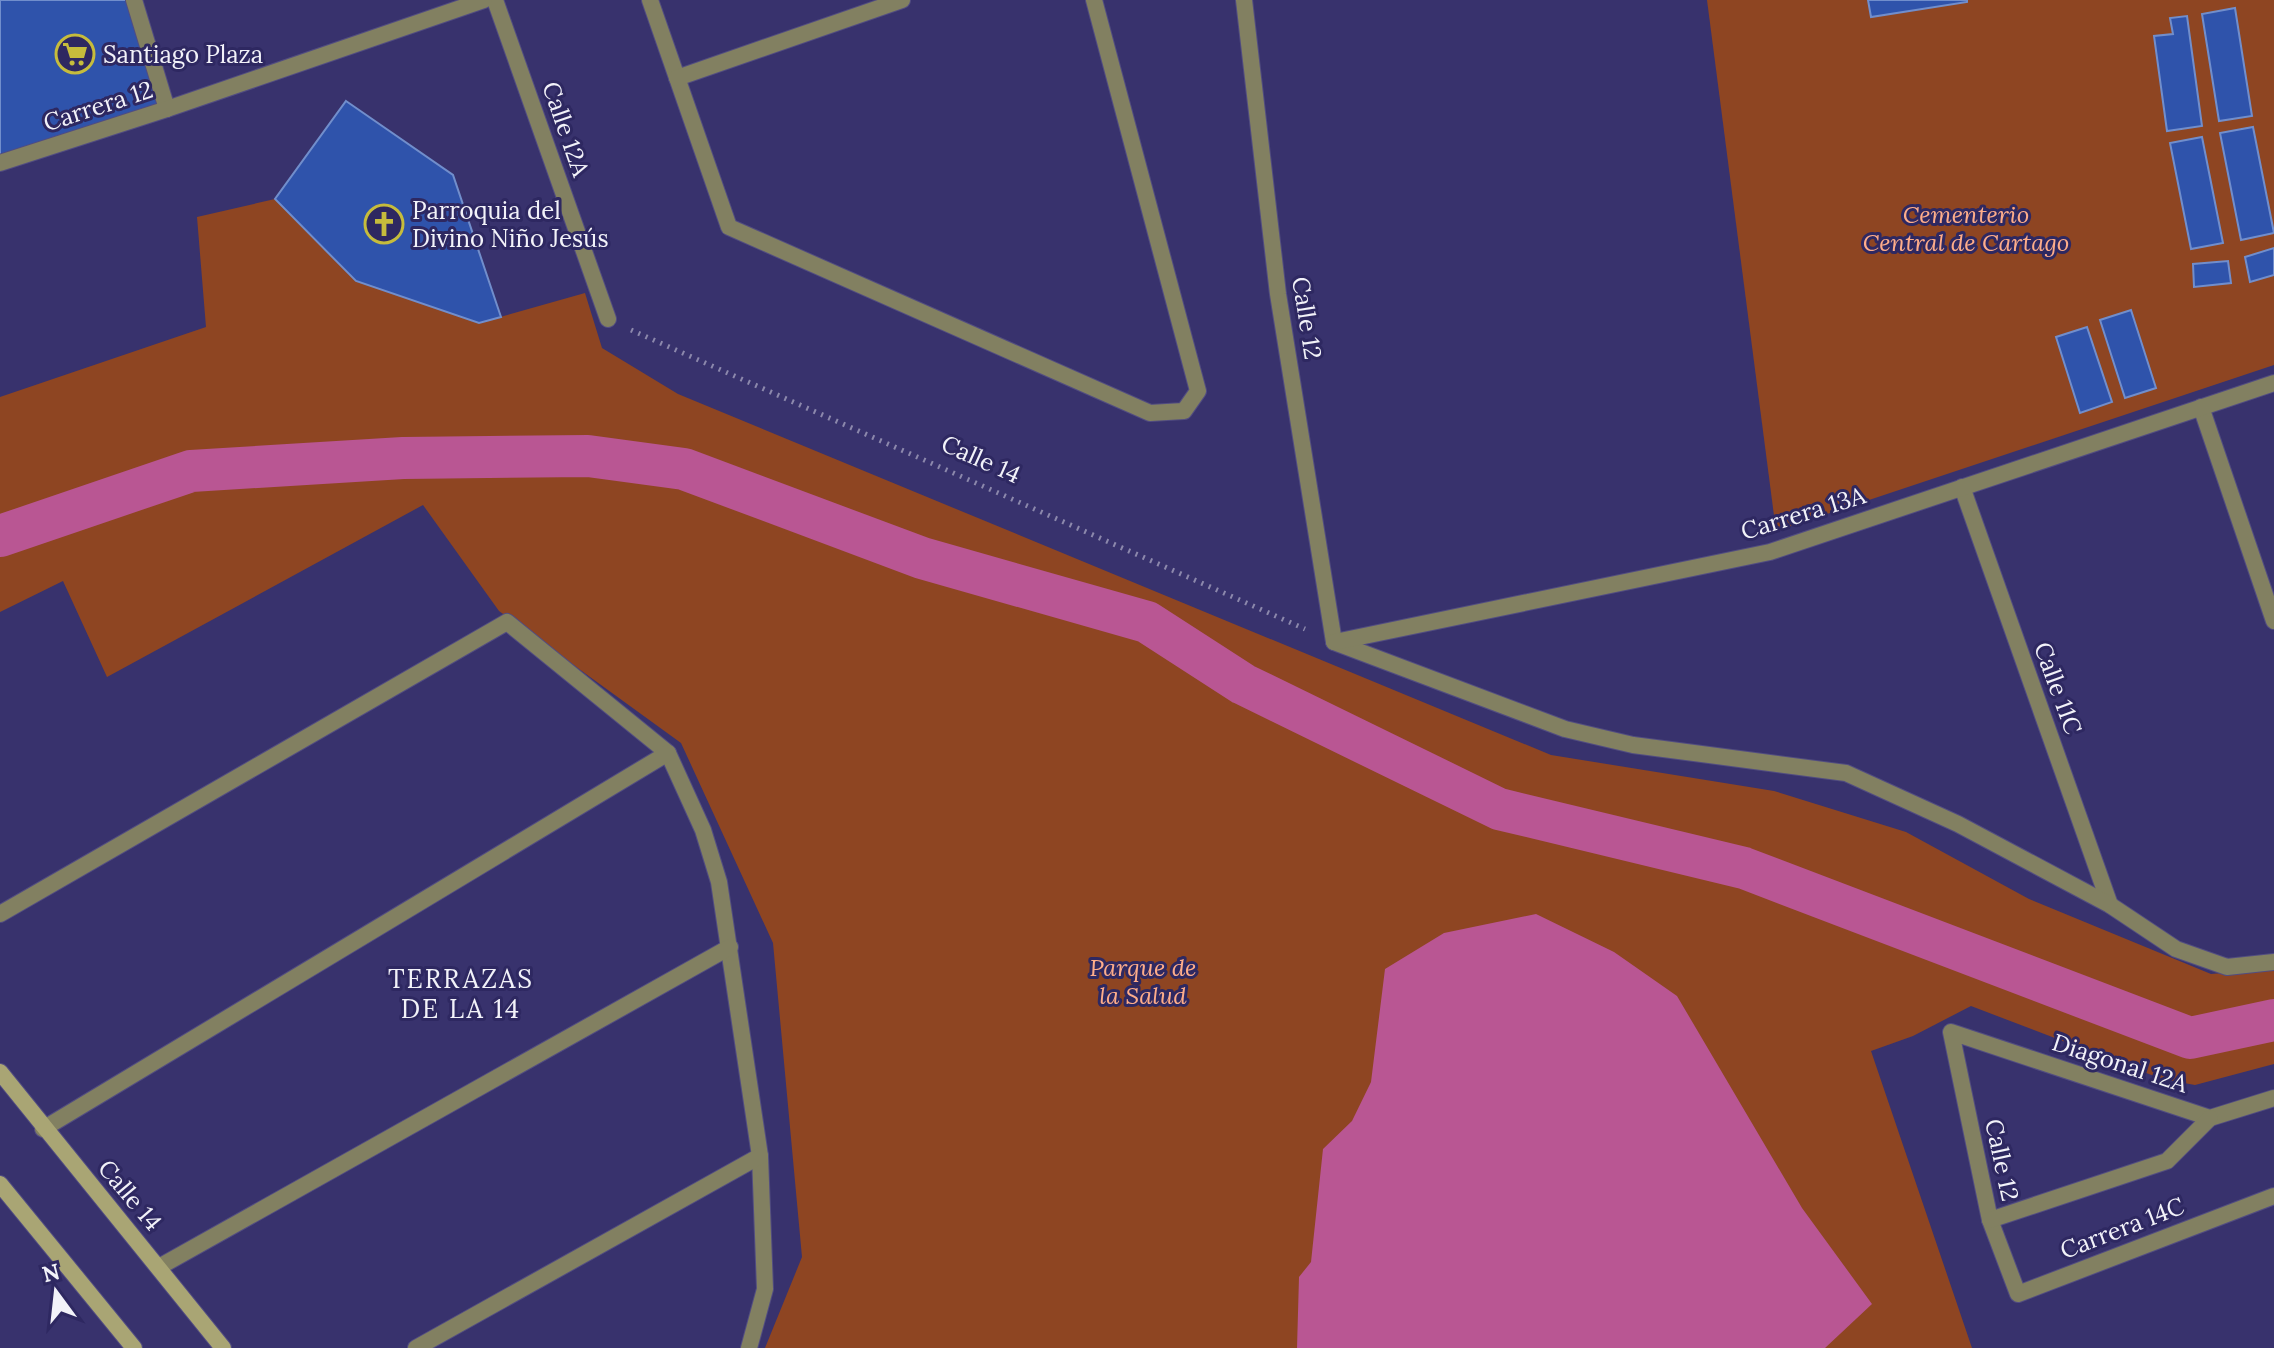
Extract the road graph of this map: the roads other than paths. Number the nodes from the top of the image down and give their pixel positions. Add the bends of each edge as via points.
1 (134, 0) edge
2 (484, 0) edge
3 (495, 0) edge
4 (650, 0) edge
5 (902, 0) edge
6 (1094, 0) edge
7 (1244, 0) edge
8 (677, 78) junction
9 (167, 109) junction
10 (0, 163) edge
11 (608, 319) road end
12 (2274, 383) edge
13 (2201, 407) junction
14 (1962, 487) junction
15 (2274, 621) edge
16 (1334, 642) junction
17 (668, 753) junction
18 (2110, 905) junction
19 (0, 914) edge
20 (730, 947) junction
21 (2274, 962) edge
22 (1951, 1032) joint
23 (0, 1072) edge
24 (2274, 1098) edge
25 (2210, 1118) junction
26 (43, 1129) junction
27 (760, 1156) junction
28 (0, 1184) edge
29 (2274, 1196) edge
30 (1990, 1220) junction
31 (159, 1267) junction
32 (2018, 1294) joint
33 (134, 1348) edge
34 (223, 1348) edge
35 (416, 1348) edge
36 (749, 1348) edge

1 - 9 street
2 - 9 street, Carrera 12
3 - 11 street, Calle 12A
4 - 8 street
5 - 8 street
6 - 8 street via 1198,391 1184,411 1150,413 729,227
7 - 16 street, Calle 12 via 1278,294
9 - 10 street, Carrera 12
12 - 13 street, Carrera 13A
13 - 14 street, Carrera 13A
13 - 15 street
14 - 16 street, Carrera 13A via 1770,552
14 - 18 street, Calle 11C
16 - 18 street via 1565,729 1633,745 1846,773 1958,824
17 - 19 street via 507,622
17 - 20 street via 703,830
17 - 26 street
18 - 21 street via 2176,949 2227,967
20 - 27 street
20 - 31 street
22 - 25 street, Diagonal 12A
22 - 30 street, Calle 12
23 - 26 main road, Calle 14
24 - 25 street, Diagonal 12A
25 - 30 street via 2167,1161
26 - 31 main road, Calle 14
27 - 35 street
27 - 36 street via 765,1289
28 - 33 main road
29 - 32 street, Carrera 14C
30 - 32 street, Calle 12
31 - 34 main road, Calle 14

